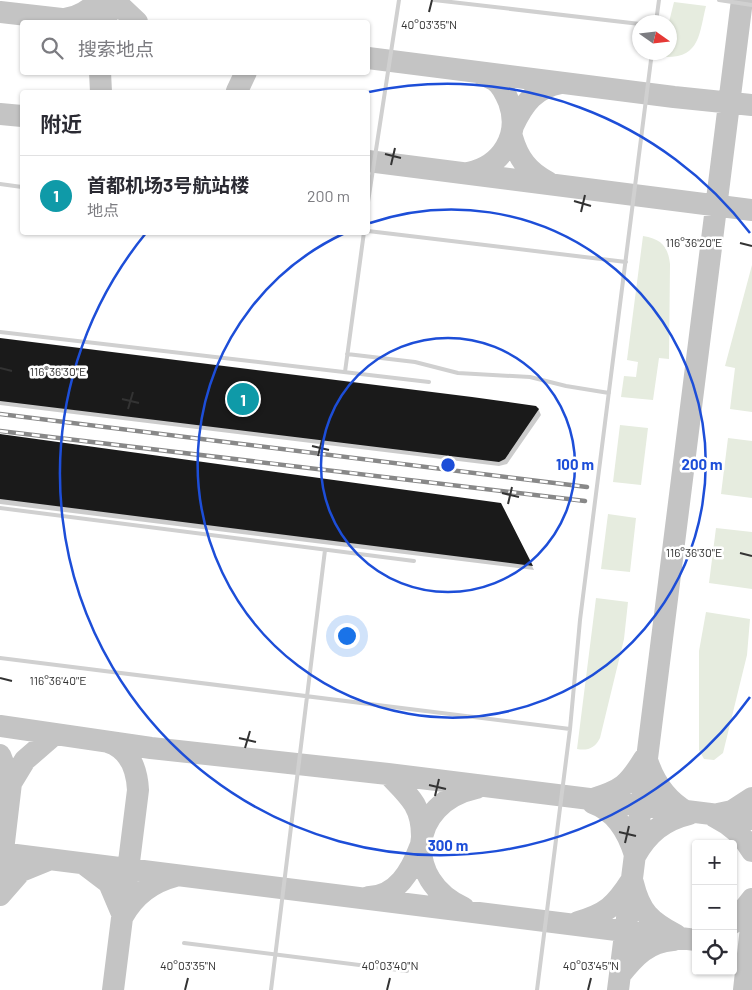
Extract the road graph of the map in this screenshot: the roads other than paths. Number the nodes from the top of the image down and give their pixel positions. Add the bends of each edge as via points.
1 (399, 0) edge
2 (434, 0) edge
3 (659, 0) edge
4 (719, 0) edge
5 (752, 5) edge
6 (657, 15) edge
7 (632, 23) edge
8 (651, 60) edge
9 (0, 184) edge
10 (20, 187) edge
11 (370, 189) edge
12 (370, 231) edge
13 (364, 235) edge
14 (626, 262) junction
15 (0, 332) edge
16 (347, 354) junction
17 (345, 372) junction
18 (429, 382) dead end
19 (609, 393) junction
20 (0, 508) edge
21 (325, 550) junction
22 (414, 561) dead end
23 (0, 658) edge
24 (307, 697) junction
25 (570, 728) junction
26 (184, 943) dead end
27 (276, 954) junction
28 (407, 971) dead end
29 (271, 990) edge
30 (537, 990) edge

1 - 11 lane
2 - 7 lane
3 - 6 lane
4 - 5 lane
8 - 14 lane
9 - 10 lane
12 - 14 lane
13 - 16 lane
14 - 19 lane
15 - 17 lane
16 - 17 lane
16 - 19 lane via 415,362 452,372 530,378
17 - 18 lane
19 - 25 lane via 580,620
20 - 21 lane
21 - 22 lane
21 - 24 lane
23 - 24 lane
24 - 25 lane
24 - 27 lane
25 - 30 lane
26 - 27 lane
27 - 28 lane
27 - 29 lane

